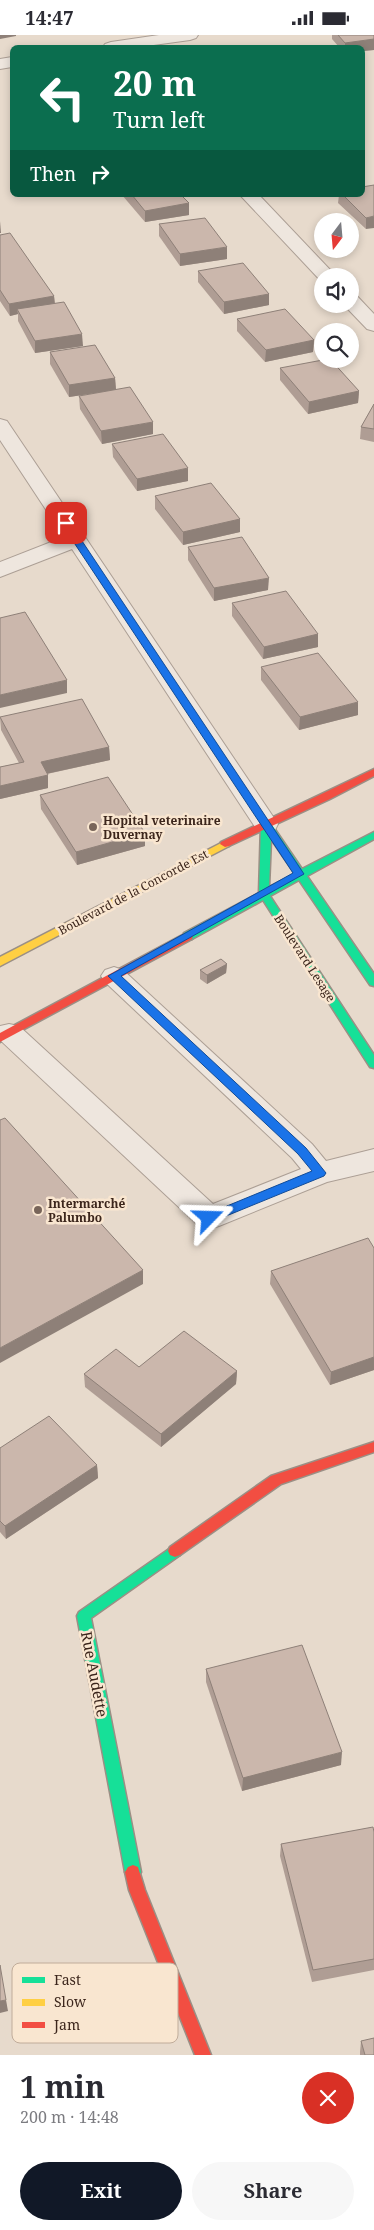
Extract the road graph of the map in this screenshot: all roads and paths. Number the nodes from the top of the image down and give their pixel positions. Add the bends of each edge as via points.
1 (190, 35) edge
2 (124, 45) edge
3 (251, 197) edge
4 (320, 268) edge
5 (359, 309) edge
6 (374, 325) edge
7 (0, 425) edge
8 (77, 539) junction
9 (0, 571) edge
10 (374, 772) edge
11 (266, 825) junction
12 (374, 835) edge
13 (299, 874) junction
14 (264, 894) junction
15 (0, 962) edge
16 (114, 976) junction
17 (374, 982) edge
18 (4, 1036) edge
19 (374, 1064) edge
20 (374, 1160) edge
21 (320, 1173) junction
22 (374, 1447) edge
23 (167, 1963) edge
24 (178, 1992) edge
25 (203, 2055) edge

1 - 2 street
3 - 4 street
5 - 6 street
7 - 8 street
8 - 9 street
8 - 11 street
10 - 11 street, Boulevard de la Concorde Est
11 - 13 street
11 - 14 street
11 - 15 street, Boulevard de la Concorde Est
12 - 13 street
13 - 14 street
13 - 17 street
14 - 16 street
14 - 19 street, Boulevard Lesage
16 - 18 street
16 - 21 street via 302,1151
18 - 21 street via 209,1218
20 - 21 street
22 - 23 street, Rue Audette via 276,1481 84,1616 138,1890
24 - 25 street, Rue Audette

